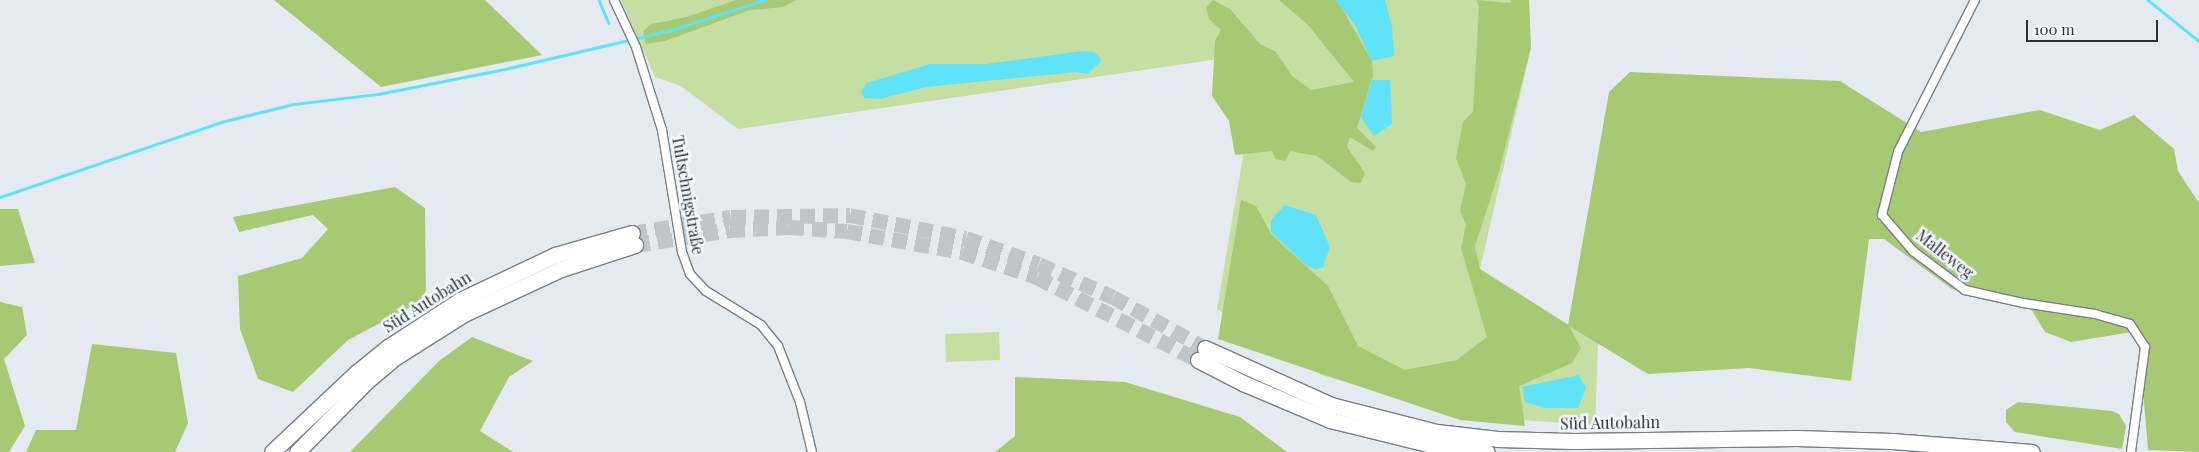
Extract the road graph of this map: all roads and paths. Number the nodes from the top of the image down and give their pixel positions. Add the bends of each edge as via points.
1 (614, 0) edge
2 (1975, 0) edge
3 (272, 452) edge
4 (297, 452) edge
5 (812, 452) edge
6 (1488, 452) edge
7 (2032, 452) edge
8 (2131, 452) edge

1 - 5 street, Tultschnigstraße via 636,47 662,130 682,252 690,274 706,291 761,325 778,346 800,402
2 - 8 street, Malleweg via 1898,152 1882,215 1913,251 1965,290 2095,314 2130,324 2145,347
3 - 4 highway, Süd Autobahn via 357,372 388,347 460,300 555,255 634,239 464,314 367,381
6 - 7 highway, Süd Autobahn via 1411,441 1330,420 1251,387 1202,354 1331,405 1445,433 1498,439 1574,441 1834,440

